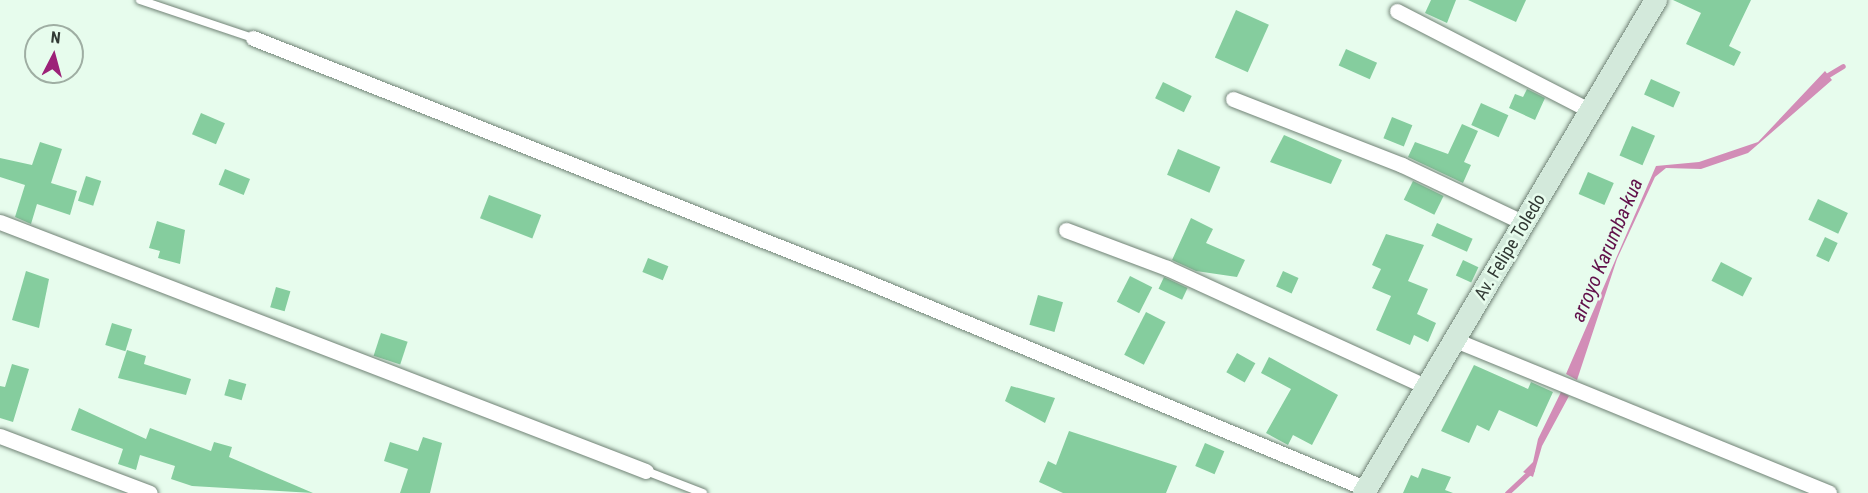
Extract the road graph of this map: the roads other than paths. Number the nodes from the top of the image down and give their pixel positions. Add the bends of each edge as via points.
1 (140, 0) edge
2 (1656, 0) edge
3 (1397, 11) dead end
4 (253, 38) joint
5 (1233, 99) dead end
6 (1590, 111) junction
7 (0, 222) edge
8 (1524, 223) junction
9 (1066, 230) dead end
10 (1455, 340) junction
11 (1427, 387) junction
12 (0, 436) edge
13 (646, 471) joint
14 (1365, 491) edge
15 (150, 493) edge
16 (703, 493) edge
17 (1829, 493) edge

1 - 4 lane
2 - 6 main road, Av. Felipe Toledo
3 - 6 street
4 - 14 street via 856,277
5 - 8 street via 1402,165
6 - 8 main road, Av. Felipe Toledo
7 - 13 street
8 - 10 main road, Av. Felipe Toledo
9 - 11 street via 1167,268
10 - 11 main road, Av. Felipe Toledo
10 - 17 street
11 - 14 main road, Av. Felipe Toledo
12 - 15 street
13 - 16 lane

